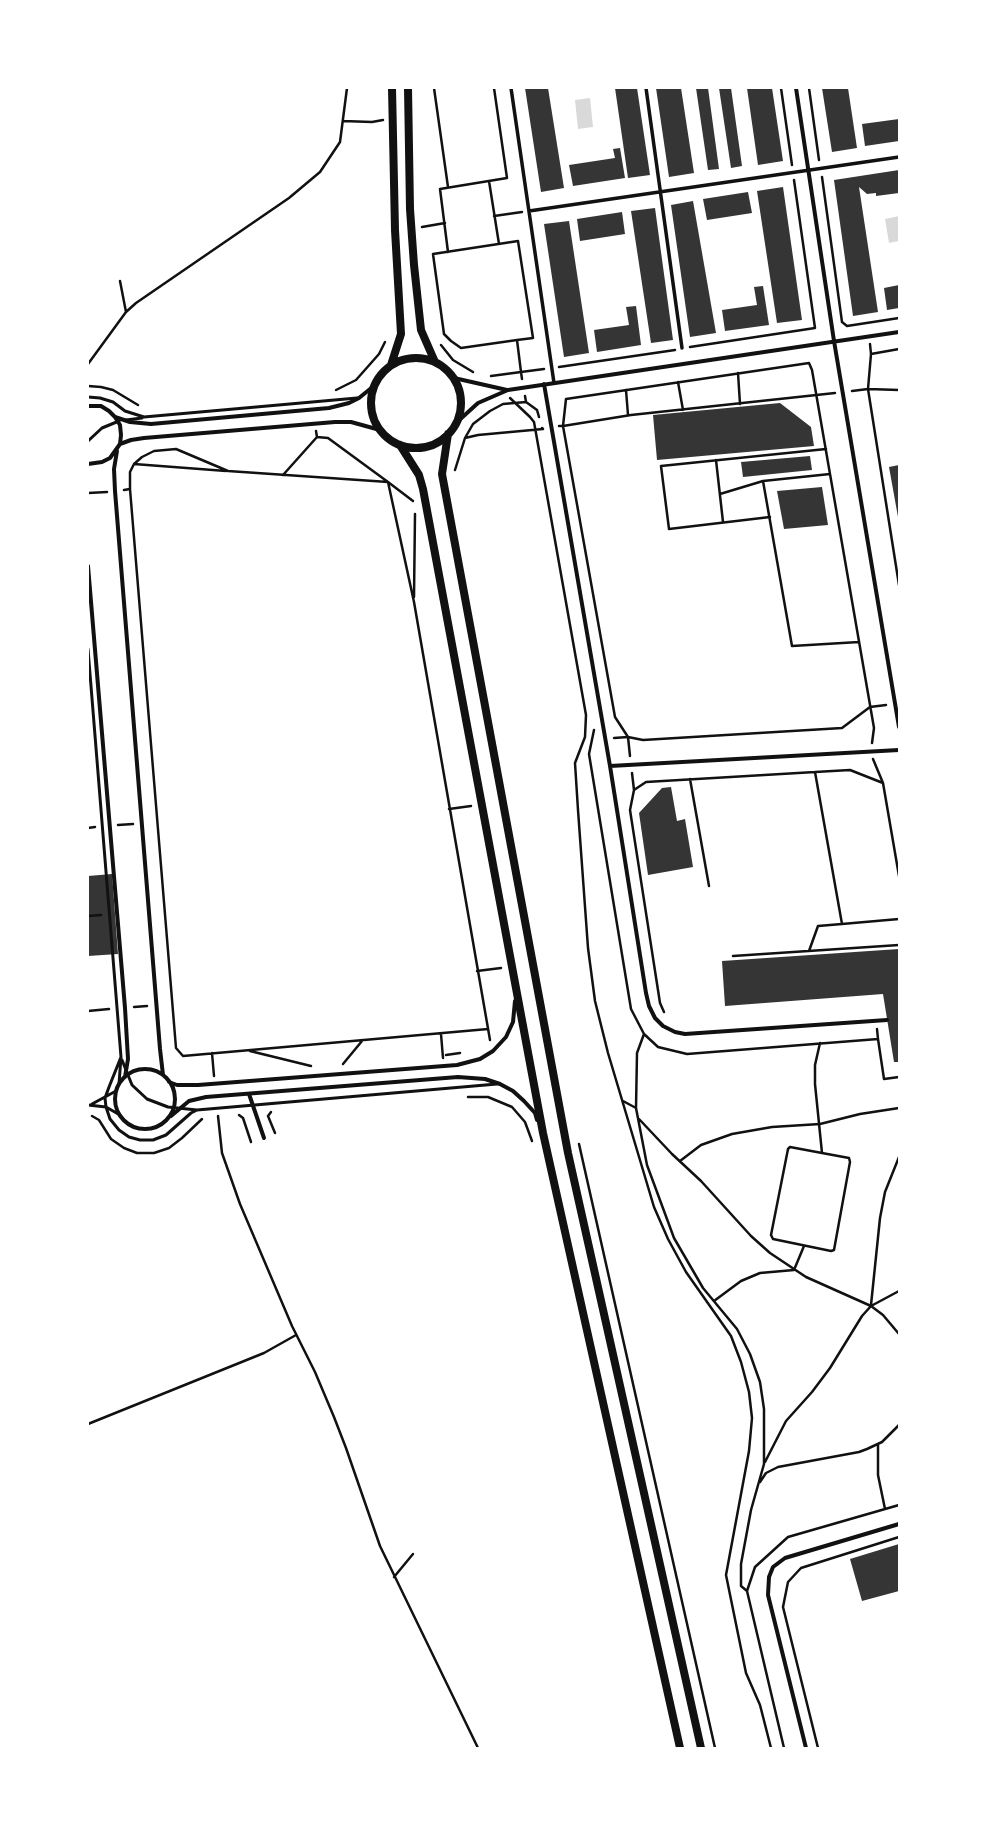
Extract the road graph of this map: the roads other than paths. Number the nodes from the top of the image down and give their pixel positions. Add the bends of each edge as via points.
1 (392, 88) edge
2 (408, 88) edge
3 (511, 88) edge
4 (646, 88) edge
5 (796, 88) edge
6 (899, 157) edge
7 (808, 170) junction
8 (660, 192) junction
9 (529, 211) junction
10 (899, 332) edge
11 (834, 342) junction
12 (682, 348) road end
13 (435, 362) junction
14 (391, 365) junction
15 (454, 378) junction
16 (554, 383) junction
17 (375, 384) junction
18 (544, 384) junction
19 (508, 390) junction
20 (88, 397) edge
21 (358, 398) junction
22 (88, 406) edge
23 (115, 417) junction
24 (144, 417) junction
25 (124, 420) junction
26 (118, 421) junction
27 (456, 423) junction
28 (380, 430) junction
29 (448, 434) junction
30 (88, 441) edge
31 (120, 444) junction
32 (400, 445) junction
33 (117, 451) junction
34 (88, 464) edge
35 (88, 566) edge
36 (88, 649) edge
37 (899, 727) edge
38 (899, 750) edge
39 (610, 766) junction
40 (516, 986) junction
41 (888, 1020) dead end
42 (121, 1057) junction
43 (164, 1074) junction
44 (126, 1075) junction
45 (169, 1082) junction
46 (119, 1084) junction
47 (500, 1084) junction
48 (116, 1091) junction
49 (248, 1094) junction
50 (105, 1098) junction
51 (89, 1105) edge
52 (252, 1105) junction
53 (106, 1107) junction
54 (176, 1108) junction
55 (197, 1110) junction
56 (120, 1116) junction
57 (543, 1133) junction
58 (264, 1138) dead end
59 (899, 1524) edge
60 (680, 1748) edge
61 (701, 1748) edge
62 (806, 1748) edge

1 - 14 main road via 395,230 401,334
2 - 13 main road via 410,209 414,265 421,330
3 - 9 street
4 - 8 street
5 - 7 street
6 - 7 street
7 - 8 street
7 - 11 street
8 - 9 street
8 - 12 street
9 - 16 street
10 - 11 street
11 - 16 street
11 - 37 street
13 - 14 main road via 424,358 412,358
13 - 15 main road
14 - 17 main road
15 - 19 street
15 - 27 main road via 460,392 461,408
16 - 18 street
17 - 21 street
17 - 28 main road via 371,400 373,416
18 - 19 street
18 - 39 street
19 - 27 street via 478,403
20 - 24 lane via 113,402 130,413
21 - 24 lane
21 - 25 street via 341,406 315,410 151,424
22 - 23 street via 101,406
23 - 25 street
23 - 26 street
24 - 25 lane
25 - 26 lane
26 - 30 lane via 102,428
26 - 31 street
27 - 29 main road
28 - 31 street via 351,422 316,423 144,438
28 - 32 main road
29 - 32 main road via 426,447
29 - 61 main road via 442,474 568,1153
31 - 33 street
32 - 40 main road via 419,475 426,503
33 - 34 street via 102,462
33 - 43 street via 114,469 115,491
35 - 44 street via 125,1008 128,1060
36 - 42 lane
38 - 39 street
39 - 41 street via 649,1006 663,1026 685,1034
40 - 45 street via 513,1022 506,1037 493,1051 480,1059 450,1065 198,1085
40 - 57 main road
42 - 44 lane
42 - 46 lane
42 - 50 lane
43 - 44 street via 143,1069
43 - 45 street
44 - 46 street
44 - 54 lane via 138,1092 147,1099
45 - 54 street via 175,1093
46 - 48 street
47 - 49 street via 485,1079 458,1077
47 - 52 lane
47 - 57 street via 513,1091 535,1113
48 - 50 lane
48 - 56 street via 116,1104
49 - 52 street
49 - 54 street via 196,1098
50 - 51 lane
50 - 53 lane
51 - 53 lane
52 - 55 lane
52 - 58 street
53 - 55 lane via 110,1119 119,1130 129,1137 140,1140 153,1140 166,1135
53 - 56 lane
54 - 55 lane
54 - 56 street via 162,1124 151,1129 139,1129 128,1124
57 - 60 main road
59 - 62 street via 785,1558 774,1567 769,1577 768,1595

